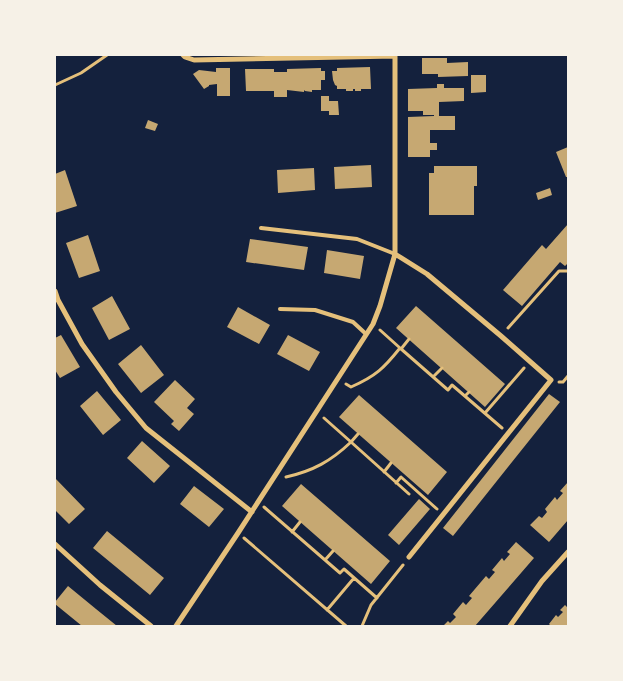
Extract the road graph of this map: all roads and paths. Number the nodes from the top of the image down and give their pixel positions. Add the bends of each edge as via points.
1 (108, 55) edge
2 (183, 55) edge
3 (395, 55) edge
4 (55, 85) edge
5 (261, 228) dead end
6 (395, 254) junction
7 (568, 271) edge
8 (55, 291) edge
9 (280, 309) dead end
10 (515, 319) dead end
11 (373, 324) junction
12 (366, 334) junction
13 (409, 340) dead end
14 (401, 348) junction
15 (530, 362) junction
16 (442, 368) dead end
17 (433, 377) junction
18 (337, 379) junction
19 (469, 392) dead end
20 (465, 396) junction
21 (316, 411) junction
22 (485, 413) junction
23 (508, 433) junction
24 (358, 434) dead end
25 (351, 442) junction
26 (392, 464) dead end
27 (384, 472) junction
28 (277, 473) junction
29 (396, 483) junction
30 (409, 494) dead end
31 (258, 502) junction
32 (252, 512) junction
33 (443, 514) junction
34 (300, 522) dead end
35 (292, 532) junction
36 (238, 533) junction
37 (55, 544) edge
38 (333, 551) dead end
39 (568, 552) edge
40 (409, 557) joint
41 (325, 560) junction
42 (359, 574) dead end
43 (354, 579) junction
44 (377, 598) junction
45 (327, 610) junction
46 (151, 626) edge
47 (176, 626) edge
48 (346, 626) edge
49 (362, 626) edge
50 (510, 626) edge

1 - 4 path
2 - 3 street via 194,60
3 - 6 street
5 - 6 lane via 357,239
6 - 11 street
6 - 15 street via 427,274
7 - 10 path via 559,271
8 - 32 street via 82,344 146,428
9 - 12 lane via 315,310 353,322
11 - 12 street
11 - 14 path
12 - 18 street
13 - 14 path
14 - 17 path
14 - 18 path via 381,370 365,381 351,387
15 - 22 path
15 - 23 street via 550,380
16 - 17 path
17 - 20 path via 448,390 452,385
18 - 21 street
19 - 20 path
20 - 22 path
21 - 25 path
21 - 28 street
22 - 23 path
23 - 33 street
24 - 25 path
25 - 27 path
25 - 28 path via 330,460 309,470 285,477
26 - 27 path
27 - 29 path
28 - 31 street
29 - 30 path
29 - 33 path via 401,478 415,487
31 - 32 street
31 - 35 path
32 - 36 street
33 - 40 street
34 - 35 path
35 - 41 path
36 - 45 path
36 - 47 street
37 - 46 street
38 - 41 path
39 - 50 street via 542,581
40 - 44 path
41 - 43 path via 340,573 344,569
42 - 43 path
43 - 44 path
43 - 45 path
44 - 49 path
45 - 48 path

